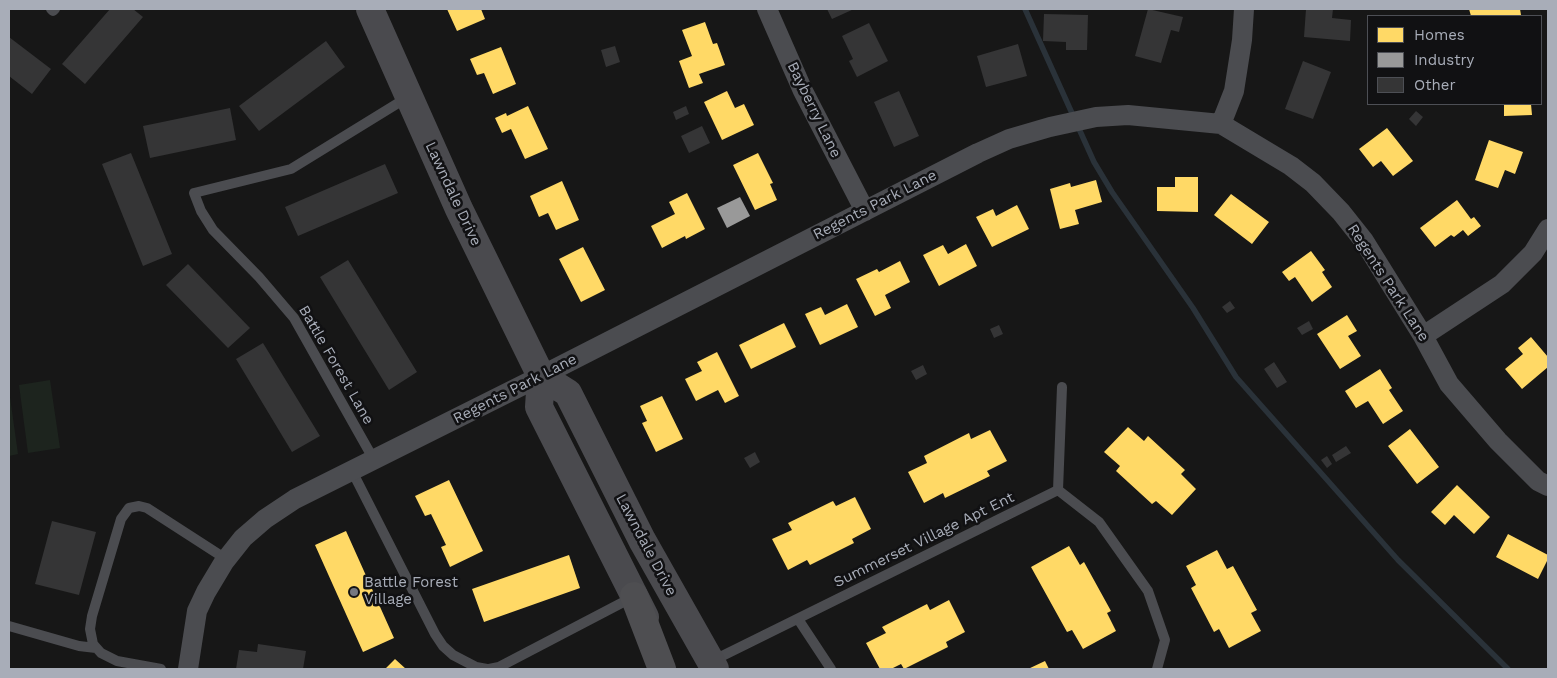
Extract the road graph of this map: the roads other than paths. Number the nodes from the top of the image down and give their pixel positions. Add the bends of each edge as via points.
1 (51, 9) edge
2 (55, 9) edge
3 (370, 9) edge
4 (767, 9) edge
5 (1244, 9) edge
6 (409, 97) junction
7 (1221, 124) junction
8 (864, 211) junction
9 (1548, 230) edge
10 (1423, 336) junction
11 (541, 376) junction
12 (1062, 387) dead end
13 (374, 460) junction
14 (352, 471) junction
15 (1548, 486) edge
16 (1058, 490) junction
17 (226, 560) junction
18 (634, 596) junction
19 (798, 619) junction
20 (9, 626) edge
21 (96, 648) junction
22 (713, 666) edge
23 (161, 669) edge
24 (188, 669) edge
25 (488, 669) edge
26 (662, 669) edge
27 (671, 669) edge
28 (831, 669) edge
29 (1157, 669) edge

1 - 2 lane
3 - 6 main road, Lawndale Drive
4 - 8 street, Bayberry Lane via 803,91
5 - 7 street via 1234,91
6 - 11 main road, Lawndale Drive via 459,209
6 - 13 lane, Battle Forest Lane via 291,169 194,193 212,230 294,318
7 - 8 street, Regents Park Lane via 1128,115 1096,117 1050,127 1009,139 978,153
7 - 10 street, Regents Park Lane via 1291,166 1341,212 1364,241
8 - 11 street, Regents Park Lane
9 - 10 street via 1533,253 1502,284
10 - 15 street, Regents Park Lane via 1449,384 1504,448 1538,481
11 - 13 street, Regents Park Lane
11 - 18 main road, Lawndale Drive via 539,407
11 - 22 main road, Lawndale Drive via 568,393 642,540
12 - 16 lane
13 - 14 street, Regents Park Lane
14 - 17 street, Regents Park Lane via 295,499 265,519 243,538
14 - 25 lane via 443,646 476,667
16 - 19 lane, Summerset Village Apt Ent
16 - 29 lane via 1099,522 1148,591 1165,640
17 - 21 lane via 154,512 139,506 129,508 121,519 92,616 90,629
17 - 24 street, Regents Park Lane via 197,611
18 - 25 lane via 499,667
18 - 26 highway
18 - 27 main road, Lawndale Drive
19 - 22 lane, Summerset Village Apt Ent
19 - 28 lane
20 - 21 lane
21 - 23 lane via 117,661

